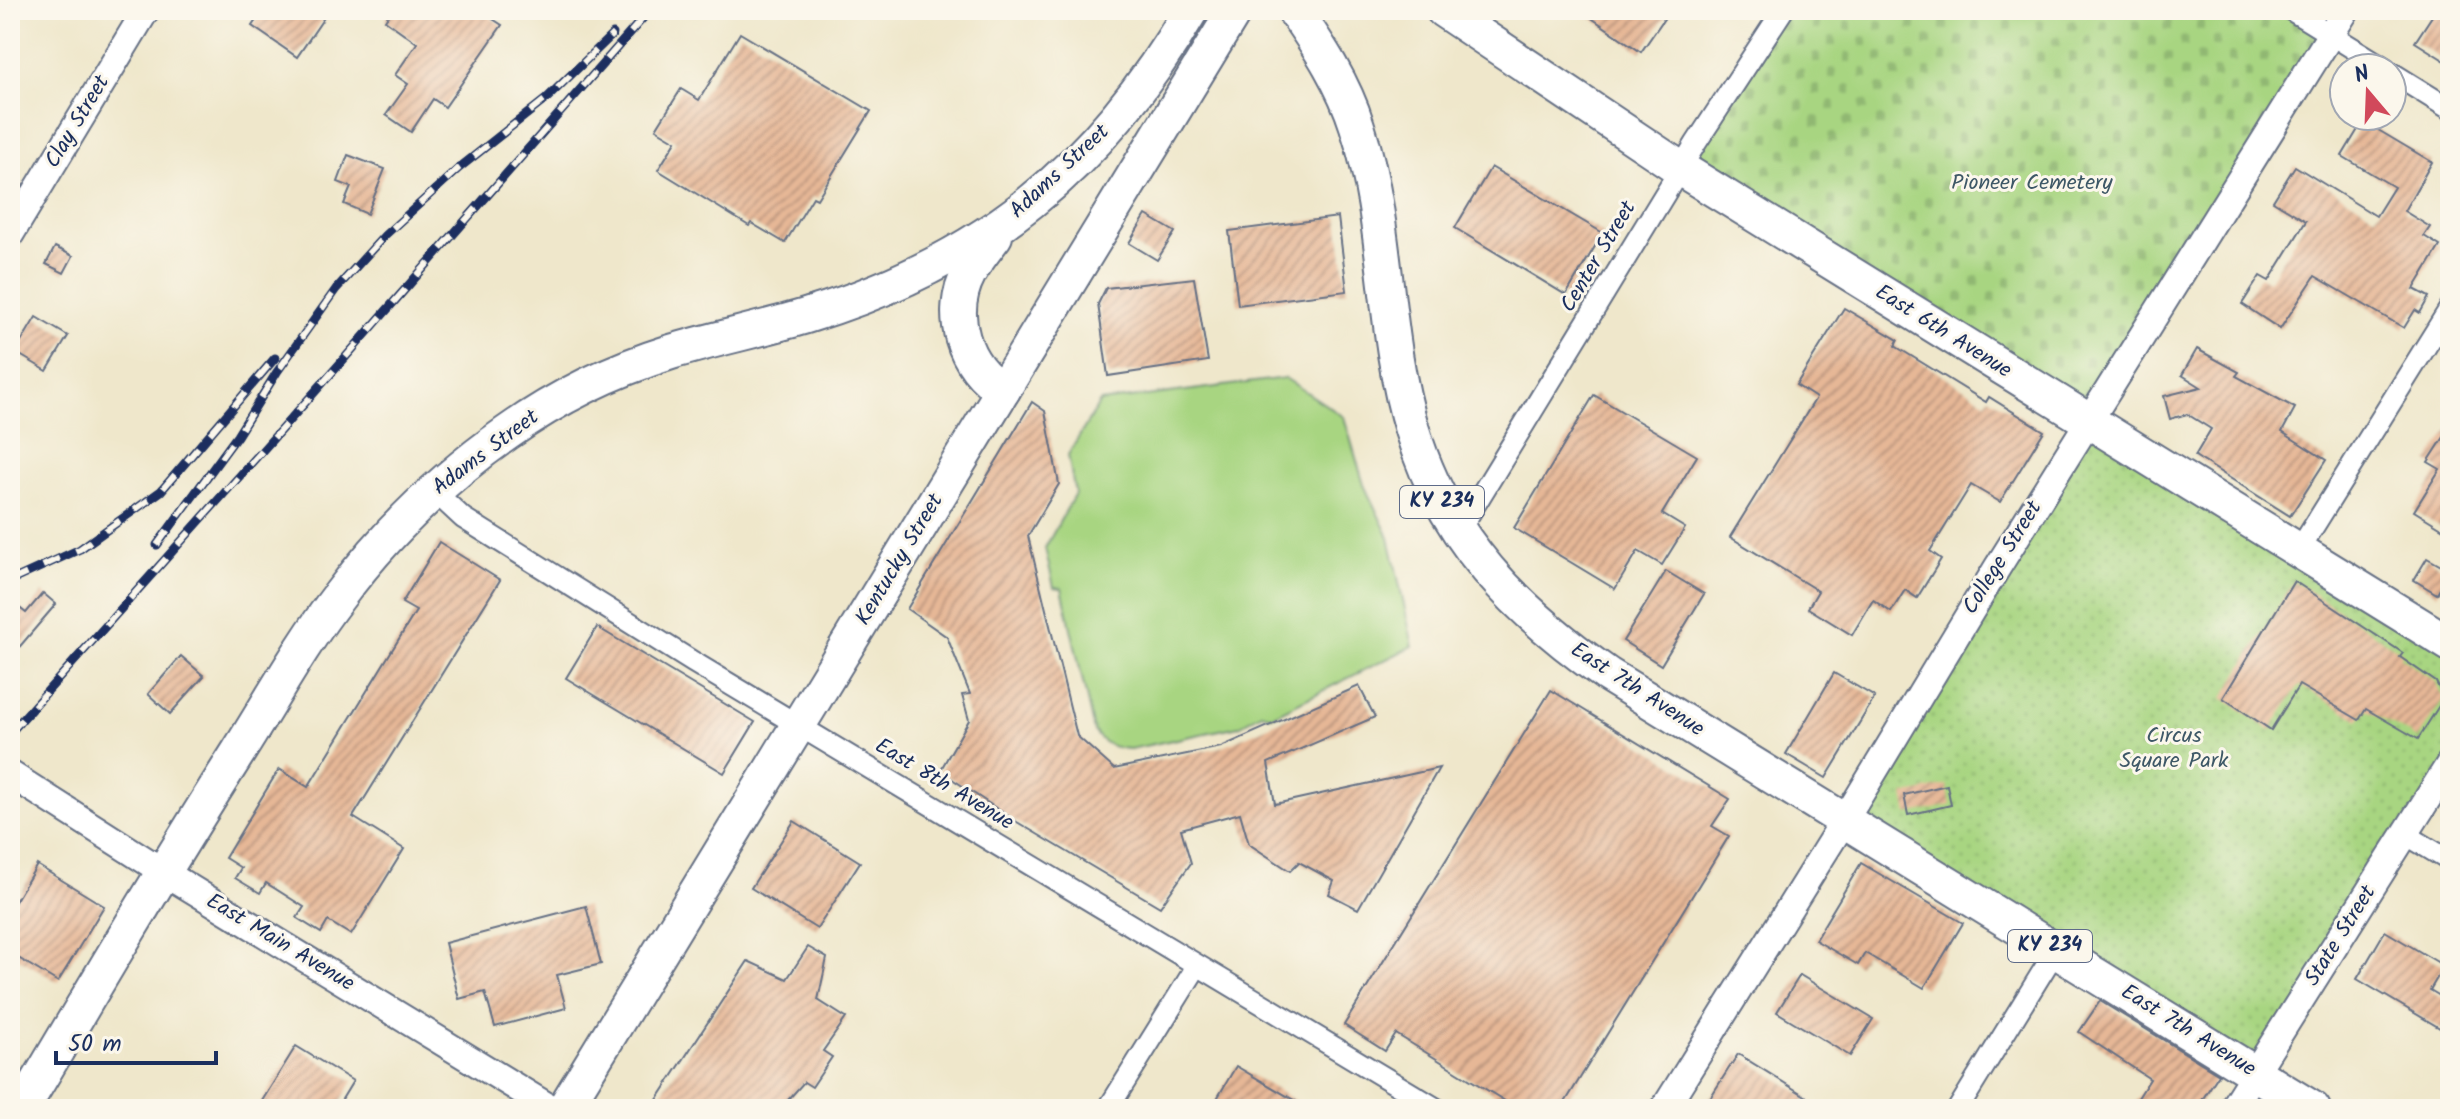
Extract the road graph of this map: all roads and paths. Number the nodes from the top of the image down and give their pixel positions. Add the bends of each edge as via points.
1 (146, 10) edge
2 (1191, 10) edge
3 (1235, 10) edge
4 (1294, 10) edge
5 (1443, 10) edge
6 (1783, 10) edge
7 (2291, 10) edge
8 (2346, 10) edge
9 (2331, 35) junction
10 (2359, 52) edge
11 (2408, 83) edge
12 (2450, 109) edge
13 (1681, 169) junction
14 (1002, 226) junction
15 (10, 235) edge
16 (2450, 308) edge
17 (1003, 390) junction
18 (2088, 422) junction
19 (434, 491) junction
20 (1459, 531) junction
21 (2299, 550) junction
22 (2450, 644) edge
23 (799, 725) junction
24 (2450, 763) edge
25 (10, 774) edge
26 (1844, 821) junction
27 (2405, 834) junction
28 (2450, 861) edge
29 (162, 871) junction
30 (2056, 950) junction
31 (1197, 966) junction
32 (2255, 1073) junction
33 (22, 1109) edge
34 (552, 1109) edge
35 (564, 1109) edge
36 (1108, 1109) edge
37 (1437, 1109) edge
38 (1664, 1109) edge
39 (1958, 1109) edge
40 (2232, 1109) edge
41 (2313, 1109) edge

1 - 15 street, Clay Street
2 - 14 main road, Adams Street via 1124,110 1073,166
3 - 17 main road, Kentucky Street
4 - 20 main road, East 7th Avenue / KY 234 via 1340,82 1358,126 1399,380 1436,492
5 - 13 main road, East 6th Avenue
6 - 13 street, Center Street
7 - 9 street
8 - 9 street, College Street
9 - 10 street
9 - 18 street, College Street
11 - 12 street
13 - 18 main road, East 6th Avenue
13 - 20 street, Center Street
14 - 17 main road via 969,274 960,314 974,367
14 - 19 main road, Adams Street via 874,294 625,368 532,416
16 - 21 street
17 - 23 main road, Kentucky Street
18 - 21 main road, East 6th Avenue
18 - 26 street, College Street
19 - 23 street, East 8th Avenue via 463,518
19 - 29 main road, Adams Street via 387,536 337,598
20 - 26 main road, East 7th Avenue / KY 234 via 1500,586 1560,641
21 - 22 main road, East 6th Avenue
23 - 31 street, East 8th Avenue
23 - 35 main road, Kentucky Street
24 - 27 street, State Street
25 - 29 street, East Main Avenue
26 - 30 main road, East 7th Avenue / KY 234
26 - 38 street, College Street
27 - 28 street
27 - 32 street, State Street
29 - 33 main road, Adams Street
29 - 34 street, East Main Avenue
30 - 32 main road, East 7th Avenue / KY 234
30 - 39 street
31 - 36 street
31 - 37 street, East 8th Avenue
32 - 40 street, State Street
32 - 41 main road, East 7th Avenue / KY 234

